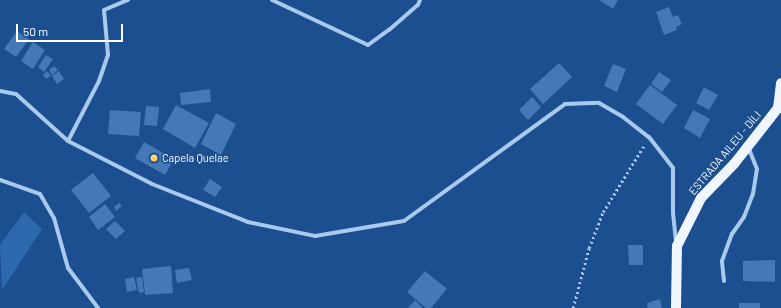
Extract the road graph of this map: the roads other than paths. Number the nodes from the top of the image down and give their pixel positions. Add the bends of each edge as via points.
1 (128, 0) edge
2 (272, 0) edge
3 (420, 0) edge
4 (781, 83) edge
5 (0, 91) edge
6 (68, 141) junction
7 (748, 146) junction
8 (0, 180) edge
9 (677, 246) junction
10 (724, 281) dead end
11 (98, 308) edge
12 (676, 308) edge

1 - 6 street via 104,10 108,55 99,81
2 - 3 street via 368,45 418,6
4 - 7 main road, ESTRADA AILEU - DÍLI via 778,108
5 - 6 street via 16,94
6 - 9 street via 152,184 248,222 315,236 404,221 566,104 599,104 623,117 649,137 673,168 673,213
7 - 9 main road, ESTRADA AILEU - DÍLI via 701,198
7 - 10 street via 757,169 753,194 744,217 732,234 722,261
8 - 11 street via 40,194 54,218 68,268
9 - 12 main road, ESTRADA AILEU - DÍLI

